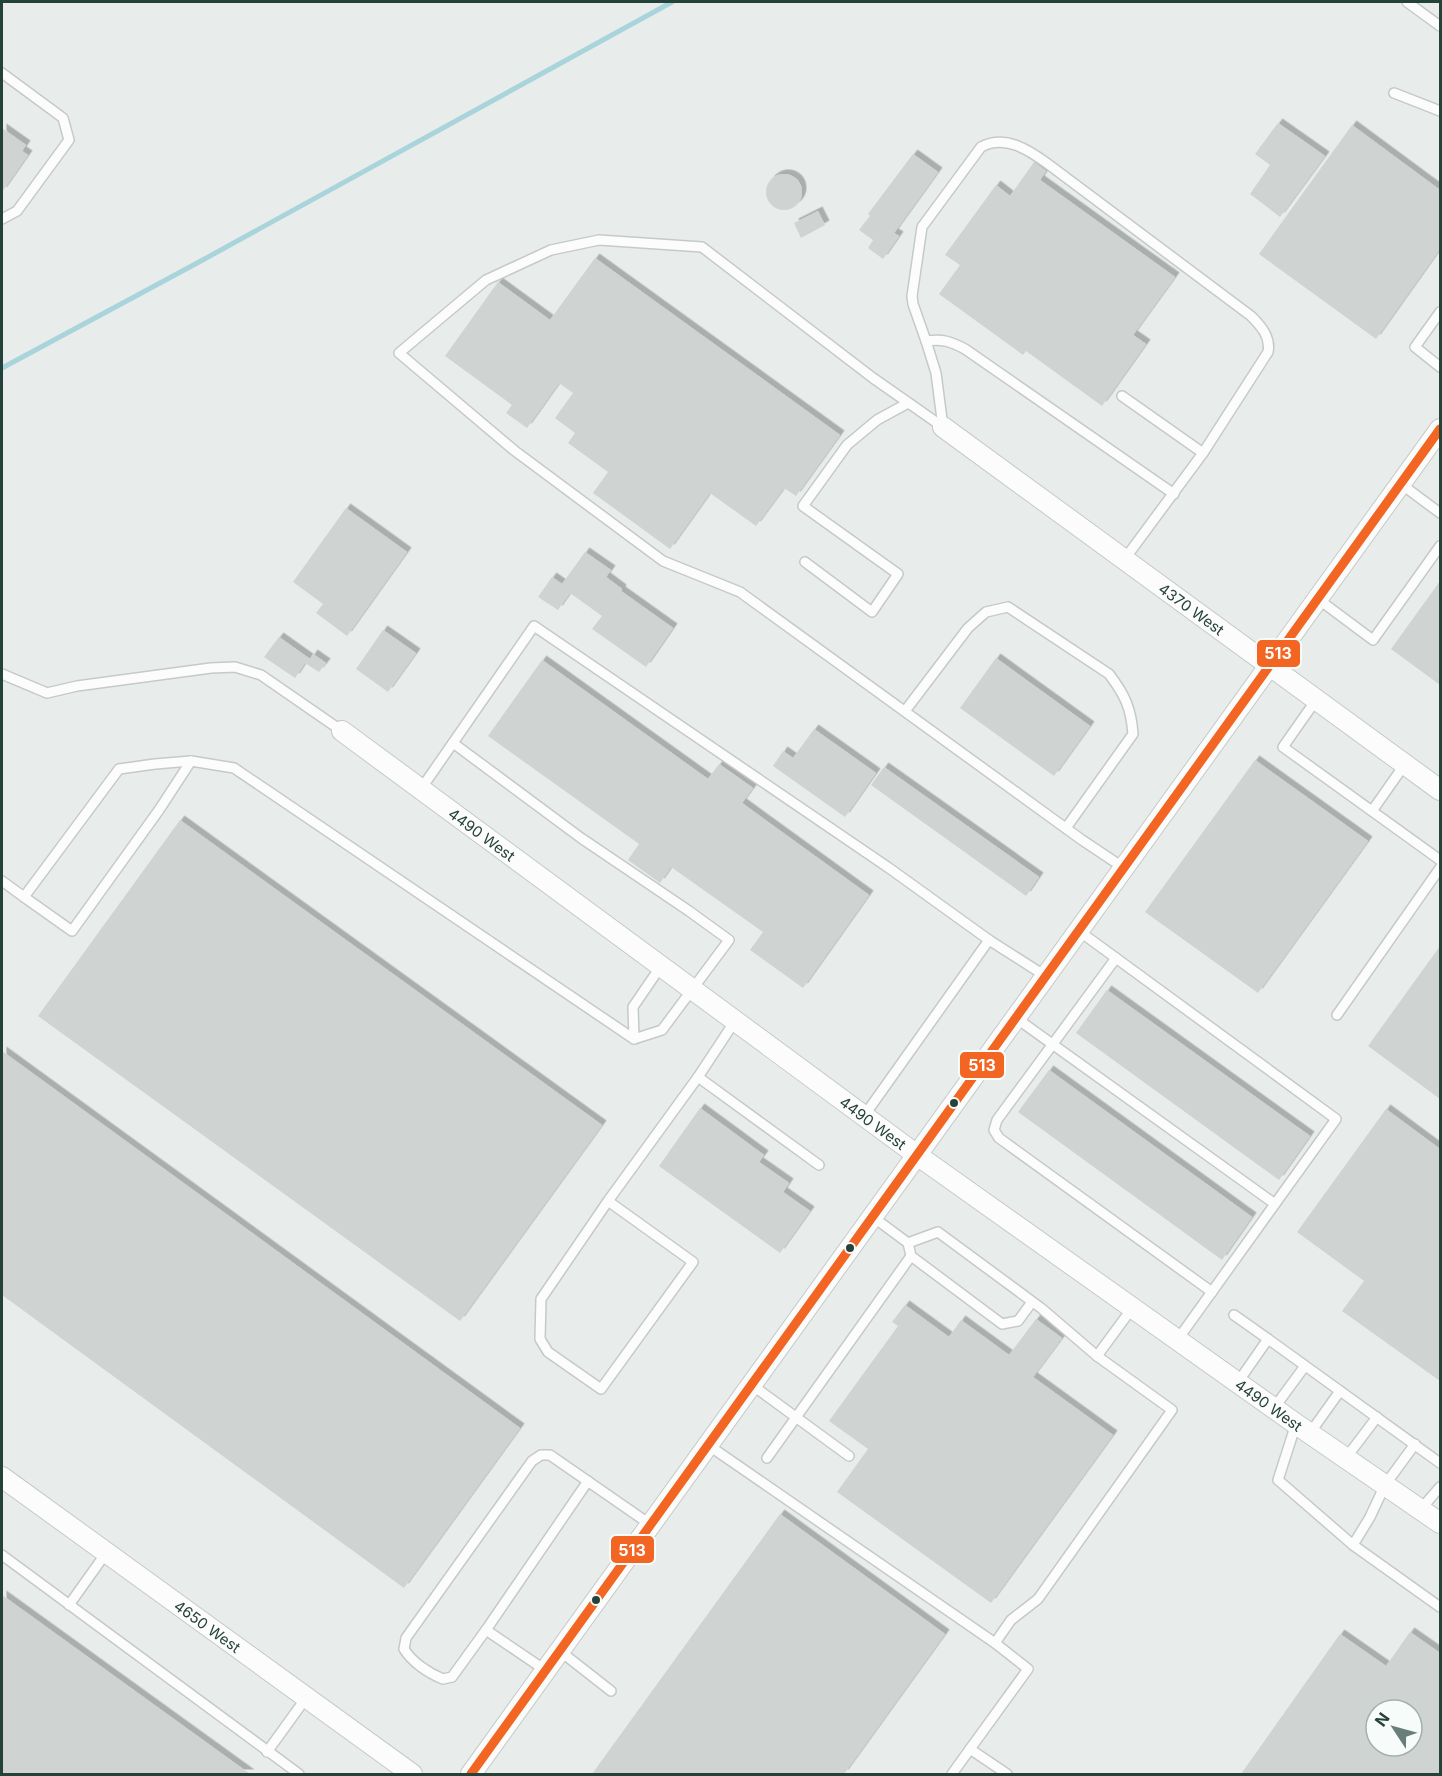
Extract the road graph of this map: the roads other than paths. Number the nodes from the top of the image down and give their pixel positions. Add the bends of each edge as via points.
1 (1407, 2) edge
2 (1440, 26) edge
3 (2, 73) edge
4 (1394, 93) dead end
5 (1440, 111) edge
6 (2, 219) edge
7 (1440, 312) edge
8 (926, 341) junction
9 (1440, 367) edge
10 (1122, 396) dead end
11 (908, 403) junction
12 (943, 427) junction
13 (1440, 429) edge
14 (1203, 453) junction
15 (1401, 484) junction
16 (1174, 494) junction
17 (1440, 513) edge
18 (1440, 546) edge
19 (1124, 560) junction
20 (805, 562) dead end
21 (1318, 599) junction
22 (1269, 666) junction
23 (2, 674) edge
24 (1316, 700) junction
25 (905, 711) junction
26 (342, 731) joint
27 (453, 743) junction
28 (191, 761) junction
29 (1405, 764) junction
30 (421, 789) junction
31 (1440, 790) edge
32 (1372, 811) junction
33 (1066, 828) junction
34 (1440, 860) edge
35 (1124, 868) junction
36 (1440, 868) edge
37 (2, 881) edge
38 (24, 897) junction
39 (1079, 931) junction
40 (989, 940) junction
41 (1116, 958) junction
42 (661, 966) junction
43 (1047, 976) junction
44 (691, 989) junction
45 (1338, 1015) dead end
46 (1017, 1018) junction
47 (735, 1021) junction
48 (634, 1039) junction
49 (1054, 1045) junction
50 (698, 1077) junction
51 (864, 1116) junction
52 (917, 1155) junction
53 (819, 1165) dead end
54 (608, 1201) junction
55 (1275, 1204) junction
56 (873, 1217) junction
57 (908, 1243) junction
58 (911, 1256) junction
59 (1212, 1292) junction
60 (1032, 1302) junction
61 (1133, 1307) junction
62 (1234, 1315) dead end
63 (1268, 1339) junction
64 (1178, 1340) junction
65 (1097, 1356) junction
66 (1305, 1366) junction
67 (1238, 1382) junction
68 (752, 1385) junction
69 (1340, 1391) junction
70 (1274, 1408) junction
71 (796, 1417) junction
72 (1377, 1417) junction
73 (1303, 1428) junction
74 (708, 1444) junction
75 (1414, 1444) junction
76 (849, 1456) dead end
77 (767, 1458) dead end
78 (1346, 1458) junction
79 (1440, 1463) edge
80 (2, 1477) edge
81 (588, 1481) junction
82 (1385, 1485) junction
83 (1440, 1487) edge
84 (1421, 1509) junction
85 (1440, 1523) edge
86 (651, 1525) junction
87 (1353, 1545) junction
88 (106, 1553) junction
89 (2, 1556) edge
90 (69, 1605) junction
91 (1440, 1607) edge
92 (486, 1629) junction
93 (995, 1643) junction
94 (560, 1651) junction
95 (545, 1671) junction
96 (611, 1691) dead end
97 (306, 1698) junction
98 (970, 1749) junction
99 (267, 1752) junction
100 (299, 1774) edge
101 (412, 1774) edge
102 (471, 1774) edge
103 (952, 1774) edge
104 (1007, 1774) edge

1 - 2 lane
3 - 6 lane via 63,118 69,140 17,211
4 - 5 lane
7 - 9 lane via 1415,347
8 - 12 lane via 936,373
8 - 14 lane via 912,296 922,227 981,147 992,142 1020,146 1251,316 1264,332 1268,352
8 - 16 lane via 950,341 964,349
10 - 14 lane
11 - 12 lane
11 - 20 lane via 877,420 847,445 802,506 898,574 872,612
11 - 25 lane via 702,247 599,240 551,250 486,280 399,352 515,451 663,561 740,591
12 - 19 street, 4370 West
13 - 15 street
14 - 16 lane
15 - 17 lane
15 - 21 street
16 - 19 lane
18 - 21 lane via 1373,640
19 - 22 street, 4370 West
21 - 22 street
22 - 24 street, 4370 West
22 - 35 street
23 - 26 lane via 47,693 88,684 235,668 261,675
24 - 29 street, 4370 West
24 - 32 lane via 1283,747
25 - 33 lane
25 - 33 lane via 968,628 986,612 1008,607 1109,674 1132,714 1133,734
26 - 30 street, 4490 West
27 - 30 lane
27 - 40 lane via 534,626
27 - 44 lane via 580,838 729,940
28 - 38 lane via 118,769
28 - 38 lane via 72,931
28 - 48 lane via 234,768
29 - 31 street, 4370 West
29 - 32 lane
30 - 42 street, 4490 West
32 - 34 lane
33 - 35 lane
35 - 39 street
36 - 45 lane
37 - 38 lane
39 - 41 lane
39 - 43 street
40 - 43 lane
40 - 51 lane
41 - 49 lane
41 - 55 lane via 1336,1119
42 - 44 street, 4490 West
42 - 48 lane via 633,1007
43 - 46 street
44 - 47 street, 4490 West
44 - 48 lane via 662,1030
46 - 49 lane
46 - 52 street
47 - 50 lane
47 - 51 street, 4490 West
49 - 55 lane
49 - 59 lane via 997,1120 995,1134
50 - 53 lane
50 - 54 lane
51 - 52 street, 4490 West
52 - 56 street
52 - 61 street, 4490 West
54 - 54 lane via 541,1299 540,1339 548,1352 601,1389 693,1262
55 - 59 lane
56 - 57 lane
56 - 68 street
57 - 58 lane
57 - 60 lane via 938,1232
58 - 60 lane via 1002,1324 1018,1321
58 - 71 lane
59 - 64 lane
60 - 65 lane
61 - 64 street, 4490 West
61 - 65 lane
62 - 63 lane
63 - 66 lane
63 - 67 lane
64 - 67 street, 4490 West
65 - 93 lane via 1172,1410 1038,1599 1011,1620
66 - 69 lane
66 - 70 lane
67 - 70 street, 4490 West
68 - 71 lane
68 - 74 street
69 - 72 lane
69 - 73 lane
70 - 73 street, 4490 West
71 - 76 lane
71 - 77 lane
72 - 75 lane
72 - 78 lane
73 - 78 street, 4490 West
73 - 87 lane via 1278,1480
74 - 86 street
74 - 93 lane
75 - 79 lane
75 - 82 lane
78 - 82 street, 4490 West
80 - 88 street, 4650 West
81 - 86 lane
81 - 92 lane
81 - 92 lane via 550,1455 532,1461 406,1638 404,1648 409,1657 435,1676 452,1677
82 - 84 street, 4490 West
82 - 87 lane
83 - 84 lane
84 - 85 street, 4490 West
86 - 94 street
87 - 91 lane
88 - 90 lane
88 - 97 street, 4650 West
89 - 90 lane
90 - 99 lane
92 - 95 lane
93 - 98 lane via 1028,1668
94 - 95 street
94 - 96 lane
95 - 102 street
97 - 99 lane
97 - 101 street, 4650 West
98 - 103 lane
98 - 104 lane
99 - 100 lane

